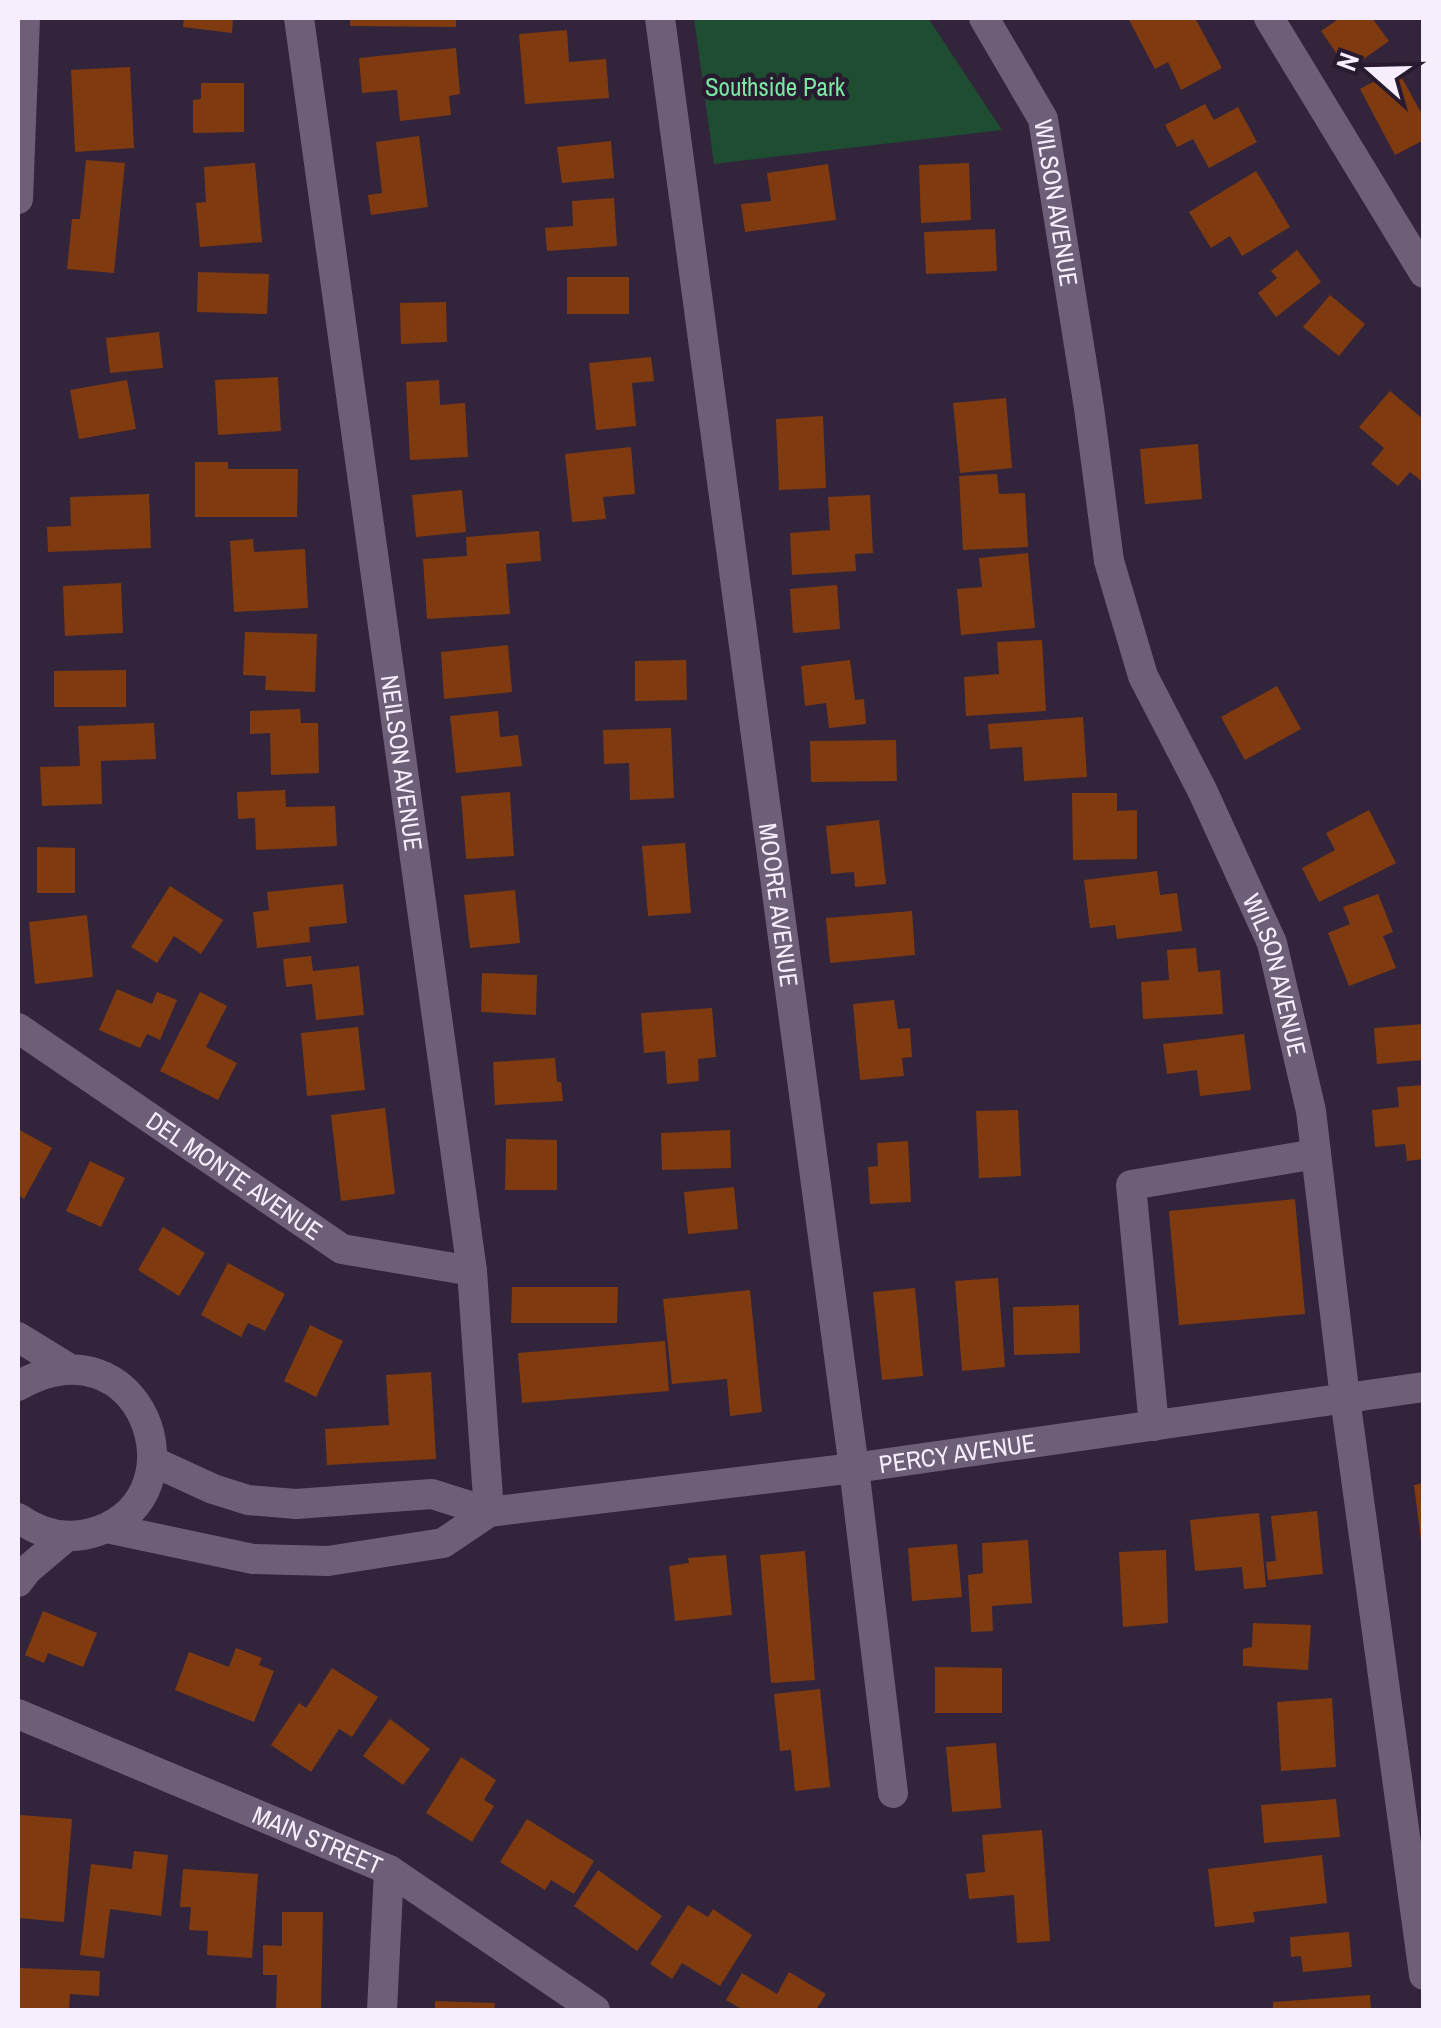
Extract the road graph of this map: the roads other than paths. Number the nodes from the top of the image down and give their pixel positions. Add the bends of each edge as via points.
1 (25, 18) edge
2 (300, 18) edge
3 (660, 18) edge
4 (984, 18) edge
5 (1269, 18) edge
6 (18, 199) edge
7 (1424, 273) edge
8 (18, 1028) edge
9 (1316, 1154) junction
10 (472, 1271) junction
11 (18, 1336) edge
12 (70, 1369) junction
13 (18, 1386) edge
14 (1424, 1387) edge
15 (1345, 1398) junction
16 (1154, 1426) junction
17 (152, 1461) junction
18 (854, 1468) junction
19 (489, 1512) junction
20 (18, 1518) edge
21 (107, 1528) junction
22 (66, 1537) junction
23 (18, 1582) edge
24 (18, 1714) edge
25 (894, 1794) dead end
26 (388, 1870) junction
27 (1424, 1975) edge
28 (382, 2010) edge
29 (595, 2010) edge

1 - 6 street
2 - 10 street, NEILSON AVENUE
3 - 18 street, MOORE AVENUE
4 - 9 street, WILSON AVENUE via 1043,119 1109,561 1142,676 1272,943
5 - 7 street
8 - 10 street, DEL MONTE AVENUE via 342,1249
9 - 15 street, WILSON AVENUE
9 - 16 street via 1131,1184
10 - 19 street, NEILSON AVENUE
11 - 12 street
12 - 13 street
12 - 17 street via 122,1387 140,1408
14 - 15 street, PERCY AVENUE
15 - 16 street, PERCY AVENUE
15 - 27 street, WILSON AVENUE
16 - 18 street, PERCY AVENUE
17 - 19 street, PERCY AVENUE via 248,1500 296,1504 432,1494
17 - 21 street via 130,1511
18 - 19 street, PERCY AVENUE
18 - 25 street, MOORE AVENUE
19 - 21 street, PERCY AVENUE via 443,1543 328,1561 253,1559
20 - 22 street
21 - 22 street
22 - 23 street
24 - 26 street, MAIN STREET
26 - 28 street
26 - 29 street, MAIN STREET

